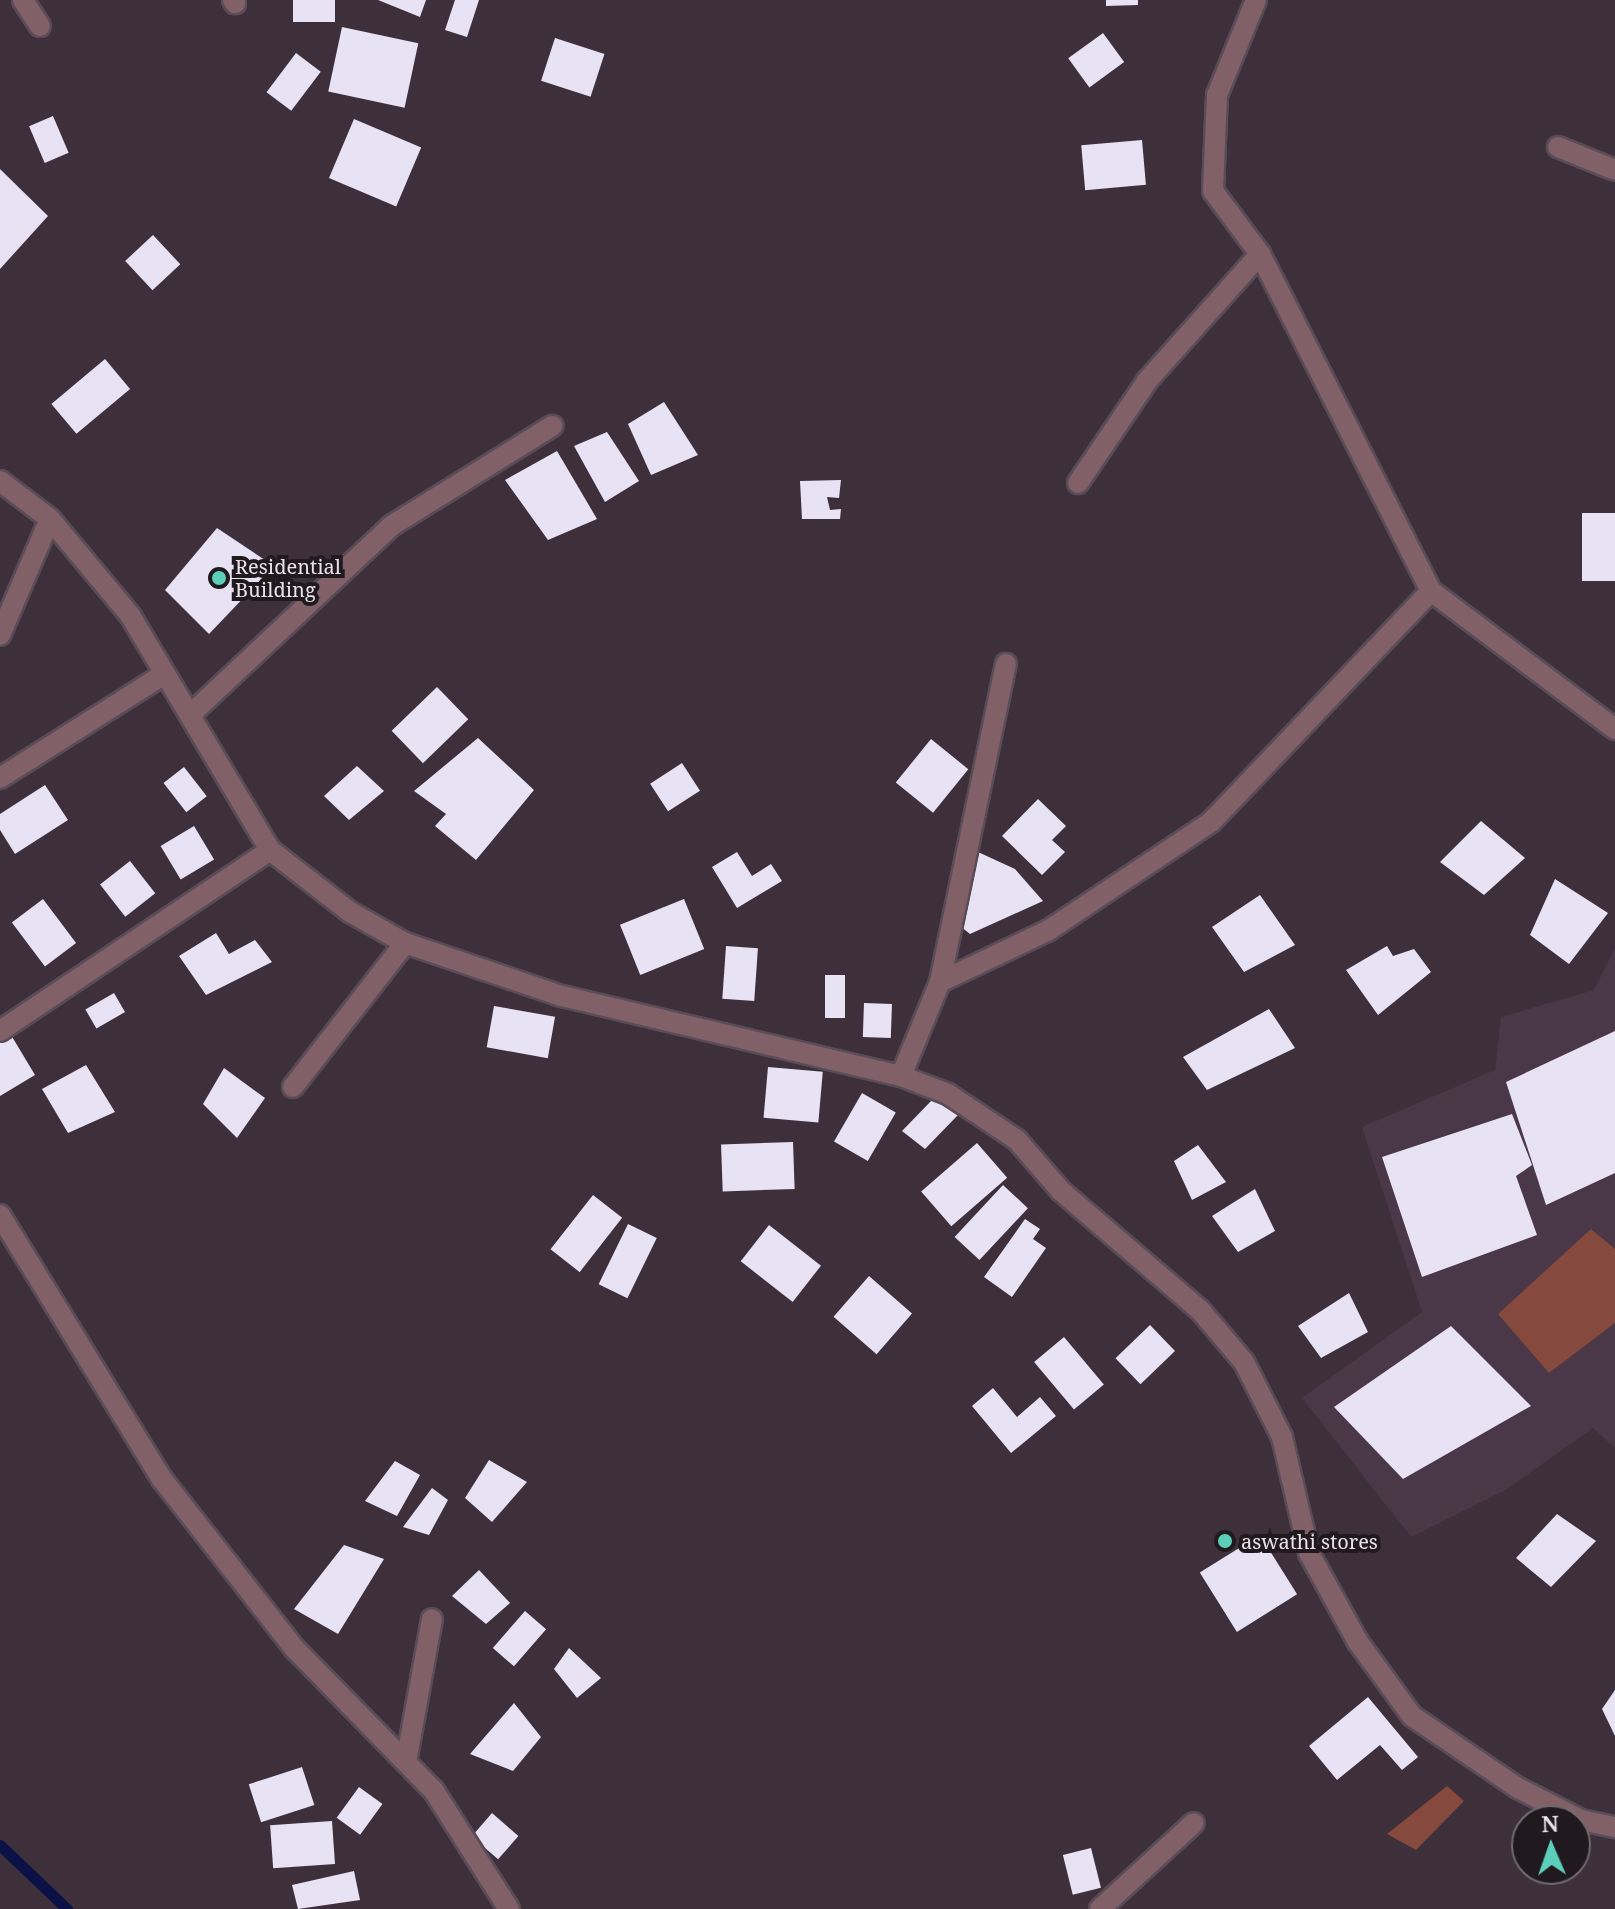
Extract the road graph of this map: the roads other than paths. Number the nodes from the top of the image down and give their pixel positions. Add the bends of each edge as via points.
1 (23, 0) edge
2 (1256, 0) edge
3 (40, 26) dead end
4 (1558, 147) dead end
5 (1615, 170) edge
6 (1260, 254) junction
7 (552, 426) dead end
8 (0, 481) edge
9 (1078, 483) dead end
10 (50, 519) junction
11 (1431, 591) junction
12 (0, 635) edge
13 (1006, 664) dead end
14 (163, 675) junction
15 (191, 714) junction
16 (1615, 729) edge
17 (0, 778) edge
18 (270, 850) junction
19 (405, 943) junction
20 (940, 982) junction
21 (0, 1031) edge
22 (901, 1076) junction
23 (293, 1087) dead end
24 (0, 1215) edge
25 (432, 1619) dead end
26 (406, 1762) junction
27 (1194, 1823) dead end
28 (1615, 1827) edge
29 (509, 1909) edge
30 (1100, 1909) edge

1 - 3 street
2 - 6 street via 1217,95 1213,191
4 - 5 street
6 - 9 street via 1147,381
6 - 11 street
7 - 15 street via 391,526
8 - 10 street
10 - 12 street
10 - 14 street via 130,615
11 - 16 street
11 - 20 street via 1211,822 1049,930
13 - 20 street
14 - 15 street
14 - 17 street
15 - 18 street
18 - 19 street
18 - 21 street
19 - 22 street via 562,996
19 - 23 street
20 - 22 street
22 - 28 street via 948,1094 1017,1140 1061,1191 1200,1310 1244,1362 1282,1437 1309,1553 1358,1642 1412,1716 1518,1788 1581,1820
24 - 26 street via 162,1479 295,1649
25 - 26 street
26 - 29 street via 434,1791
27 - 30 street

